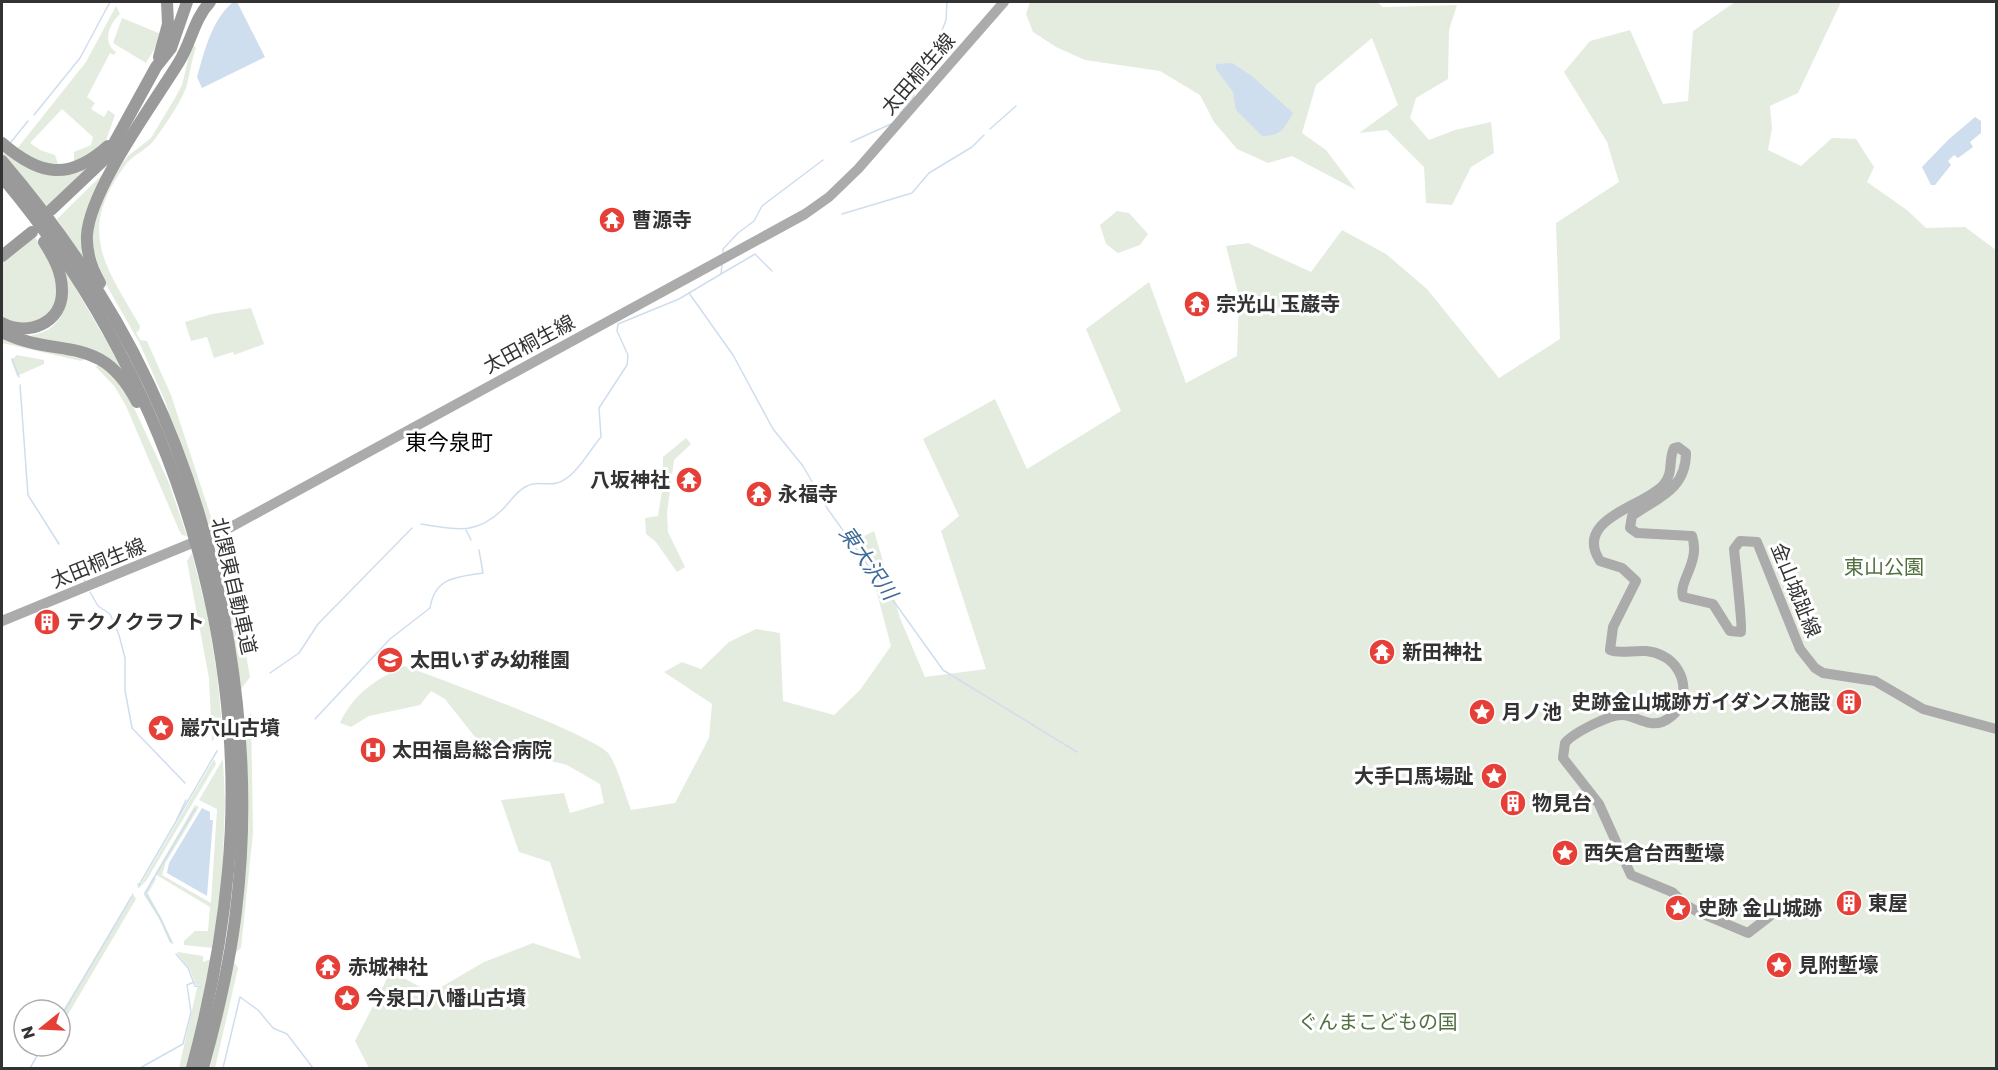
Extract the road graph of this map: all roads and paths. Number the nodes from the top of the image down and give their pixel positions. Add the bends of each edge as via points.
1 (167, 2) edge
2 (187, 2) edge
3 (192, 2) edge
4 (210, 2) edge
5 (1004, 2) edge
6 (156, 67) junction
7 (169, 75) junction
8 (2, 143) edge
9 (121, 143) junction
10 (2, 161) edge
11 (2, 177) edge
12 (2, 183) edge
13 (53, 213) dead end
14 (2, 247) edge
15 (2, 256) edge
16 (2, 323) edge
17 (2, 332) edge
18 (149, 384) junction
19 (186, 510) junction
20 (196, 526) junction
21 (203, 554) junction
22 (2, 621) edge
23 (1996, 729) edge
24 (1770, 916) dead end
25 (192, 1068) edge
26 (203, 1068) edge

1 - 6 highway via 168,24
2 - 6 highway via 171,48
3 - 7 highway
4 - 7 highway
5 - 22 main road, 太田桐生線 via 858,170 805,214 231,527
6 - 9 highway
7 - 9 highway
8 - 9 highway via 32,166 62,170 83,164
9 - 13 highway
9 - 18 highway via 90,220 87,247 96,277
10 - 18 highway, 北関東自動車道 via 80,263
11 - 19 highway, 北関東自動車道 via 54,243 107,328 150,412
12 - 16 highway via 53,258 63,293 57,311 42,325 24,330
14 - 15 highway via 30,230
17 - 19 highway via 30,343 83,351 115,370 132,393
18 - 20 highway, 北関東自動車道
19 - 20 highway, 北関東自動車道
20 - 21 highway, 北関東自動車道
21 - 25 highway, 北関東自動車道 via 222,677 230,823 218,946
21 - 26 highway, 北関東自動車道 via 233,675 241,822 235,921
23 - 24 main road, 金山城趾線 via 1923,709 1875,681 1815,668 1800,650 1757,542 1740,542 1734,549 1741,632 1730,631 1713,604 1683,597 1683,586 1694,564 1692,536 1637,533 1629,524 1632,516 1663,498 1678,483 1686,453 1674,448 1666,482 1601,526 1595,549 1600,561 1622,568 1636,581 1613,627 1610,650 1640,649 1664,656 1680,672 1683,698 1661,722 1648,723 1622,715 1581,731 1565,742 1563,758 1599,804 1631,875 1672,892 1698,912 1748,933

